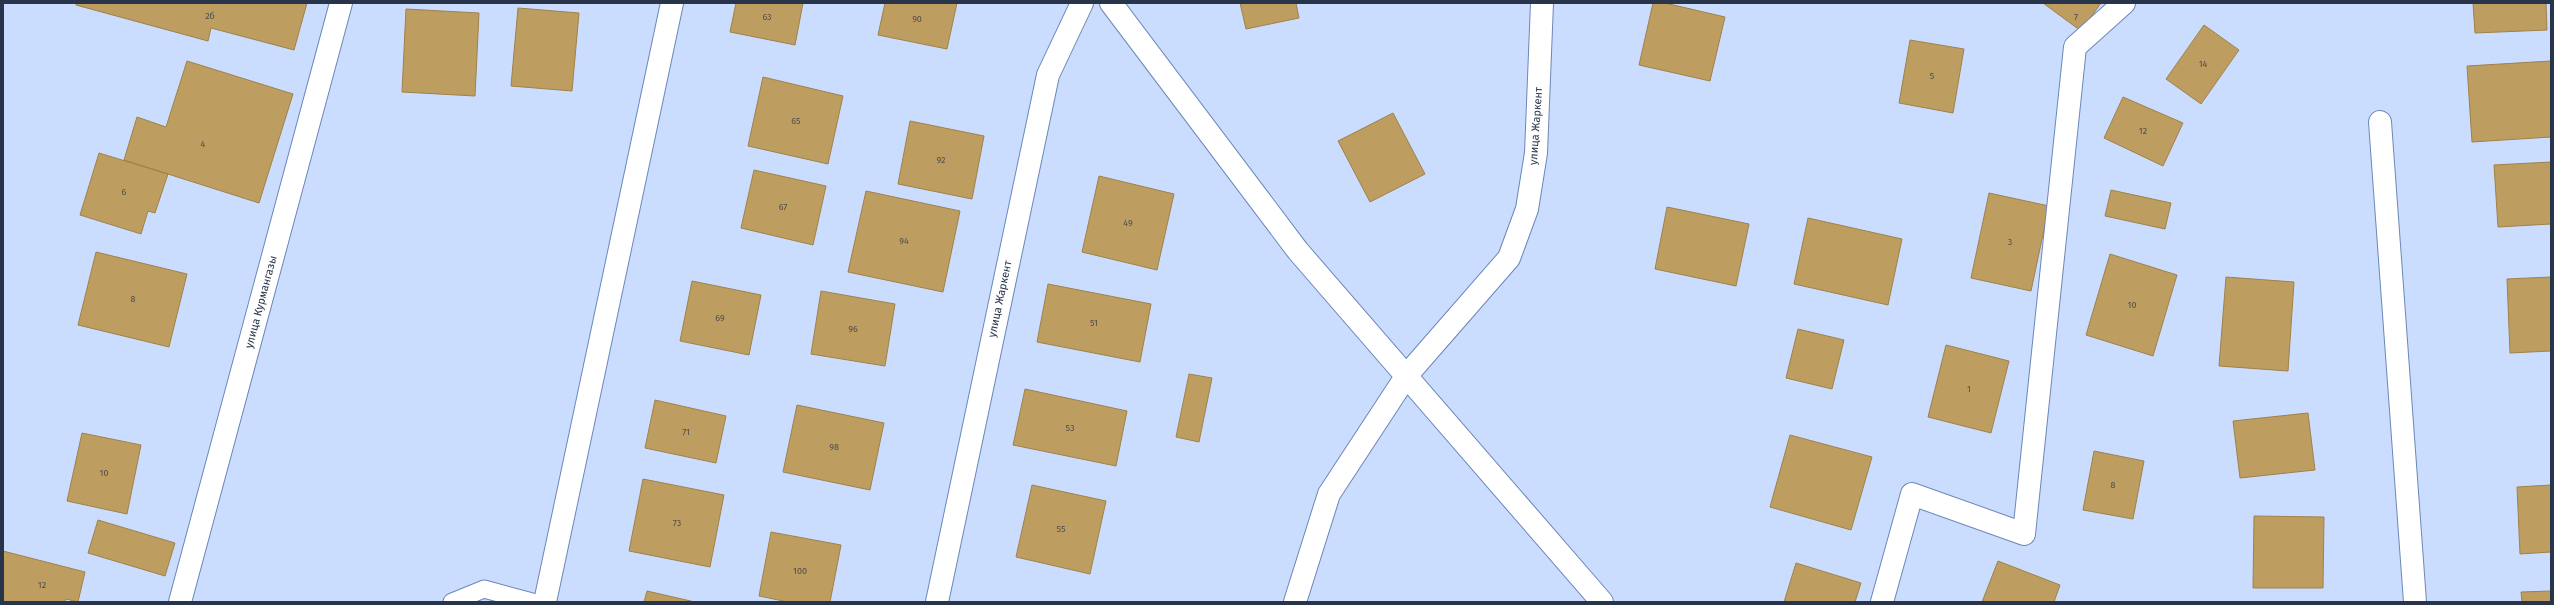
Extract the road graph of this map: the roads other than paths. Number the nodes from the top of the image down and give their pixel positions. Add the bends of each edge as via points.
1 (342, 3) edge
2 (672, 3) edge
3 (1082, 3) edge
4 (1111, 3) edge
5 (1542, 3) edge
6 (2124, 3) edge
7 (2380, 122) dead end
8 (1407, 375) junction
9 (180, 602) edge
10 (452, 602) edge
11 (532, 602) edge
12 (545, 602) edge
13 (937, 602) edge
14 (1295, 602) edge
15 (1602, 602) edge
16 (1882, 602) edge
17 (2415, 602) edge

1 - 9 street, улица Курмангазы
2 - 12 street
3 - 13 street, улица Жаркент via 1048,75
4 - 8 street via 1298,251
5 - 8 street, улица Жаркент via 1536,153 1527,209 1509,258
6 - 16 street via 2075,47 2024,534 1912,494
7 - 17 street
8 - 14 street, улица Жаркент via 1329,494
8 - 15 street
10 - 11 lane via 484,589

